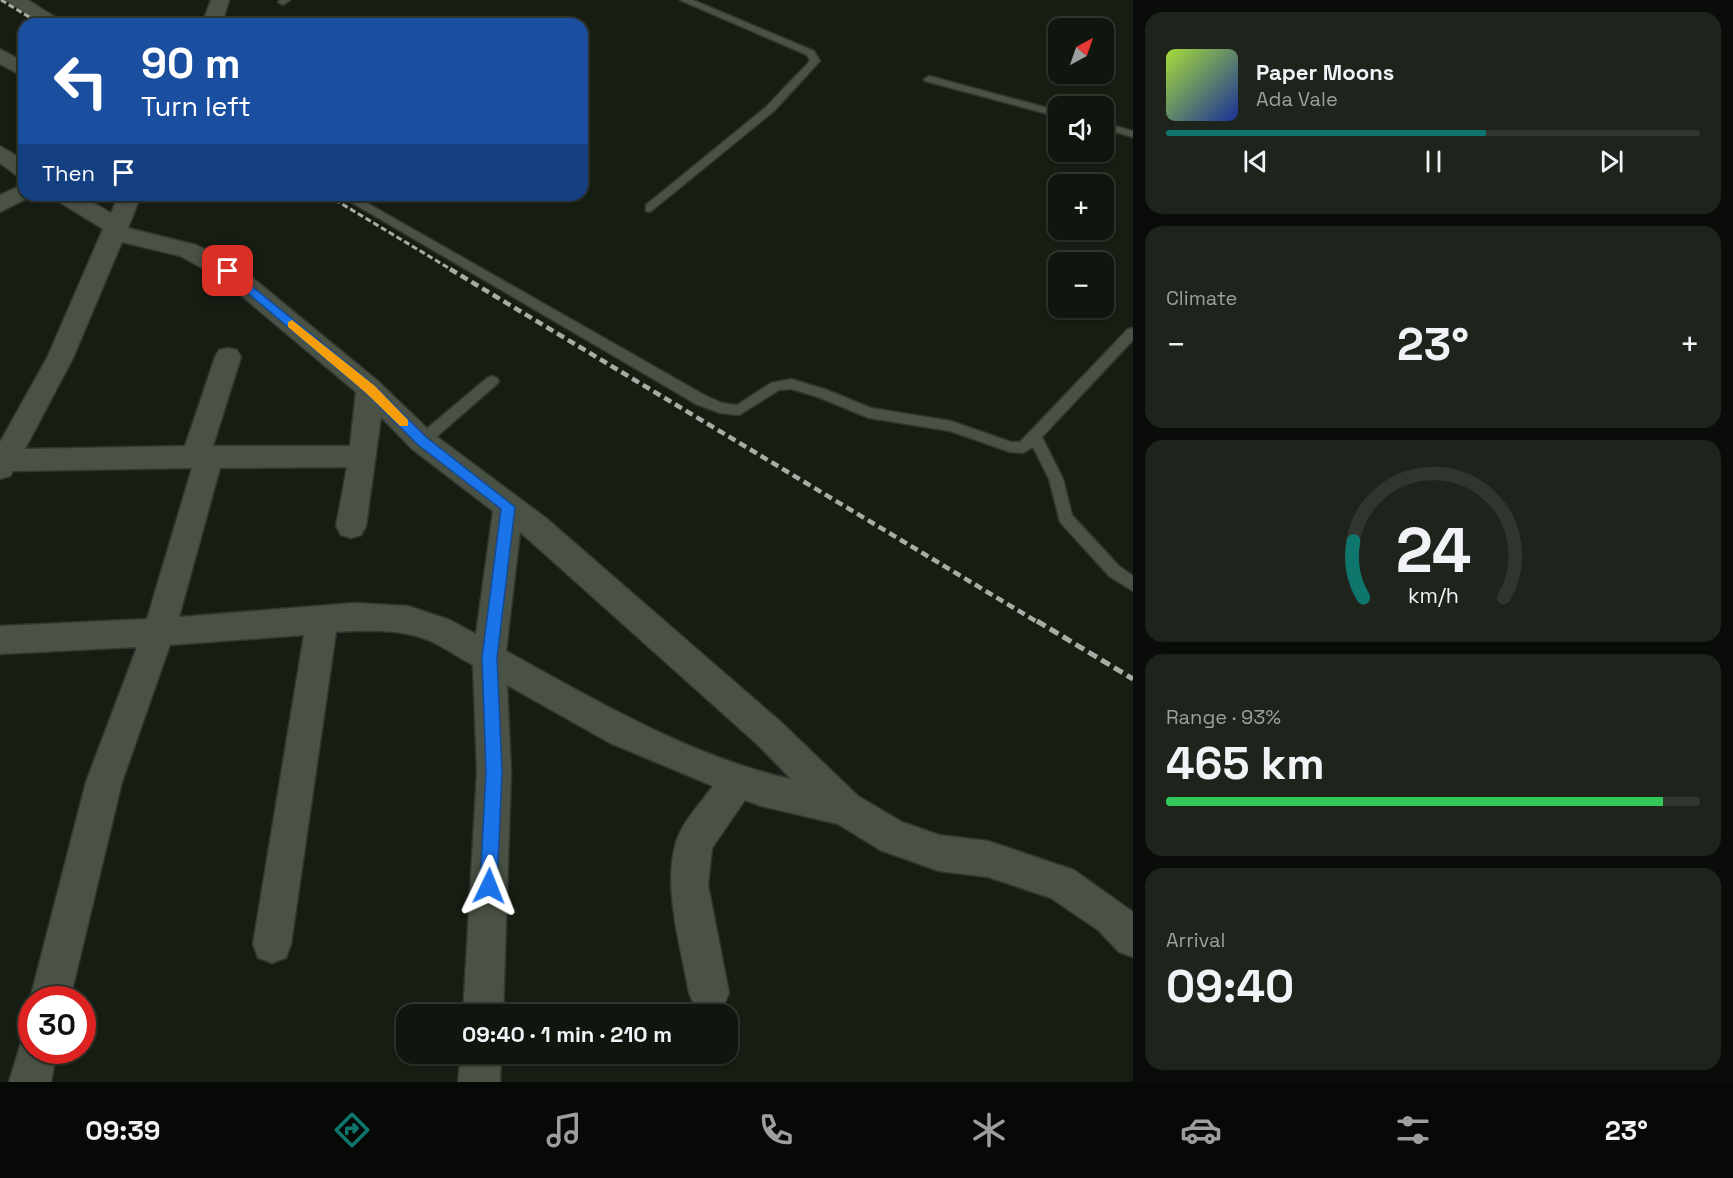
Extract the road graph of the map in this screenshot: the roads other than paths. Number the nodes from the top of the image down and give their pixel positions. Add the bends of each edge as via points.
1 (15, 0) edge
2 (685, 0) edge
3 (219, 1) edge
4 (46, 18) edge
5 (214, 18) edge
6 (0, 55) edge
7 (18, 66) edge
8 (929, 79) dead end
9 (1048, 111) edge
10 (1114, 129) edge
11 (1133, 134) edge
12 (0, 153) edge
13 (18, 166) edge
14 (18, 194) edge
15 (73, 201) edge
16 (127, 201) edge
17 (355, 201) edge
18 (0, 205) edge
19 (650, 208) dead end
20 (115, 229) junction
21 (1133, 332) edge
22 (228, 357) dead end
23 (492, 381) dead end
24 (370, 389) junction
25 (1035, 438) junction
26 (422, 441) junction
27 (3, 456) edge
28 (202, 457) junction
29 (363, 458) junction
30 (508, 507) junction
31 (351, 526) dead end
32 (1133, 584) edge
33 (322, 619) junction
34 (159, 632) junction
35 (0, 639) edge
36 (489, 658) junction
37 (738, 780) junction
38 (845, 808) junction
39 (1133, 938) edge
40 (272, 944) dead end
41 (53, 986) edge
42 (709, 993) dead end
43 (483, 1004) edge
44 (34, 1064) edge
45 (480, 1064) edge
46 (30, 1082) edge
47 (479, 1082) edge

1 - 4 street
2 - 19 lane via 810,53 815,61 770,109
3 - 5 street
6 - 7 street
8 - 9 lane
10 - 11 lane
12 - 13 street
14 - 18 street
15 - 20 street
16 - 20 street
17 - 25 lane via 720,408 739,410 776,387 791,384 869,413 951,426 1010,447 1023,448
20 - 24 street via 188,250 228,271
20 - 27 street via 60,358
21 - 25 lane
22 - 28 street
23 - 26 lane
24 - 26 street
24 - 29 street
25 - 32 lane via 1056,479 1065,519 1114,571
26 - 30 street
27 - 28 street
28 - 29 street
28 - 34 street
29 - 31 street
30 - 36 street
30 - 38 street via 770,734
33 - 34 street
33 - 36 street via 355,616 408,620 439,630
33 - 40 street
34 - 35 street
34 - 41 street via 104,782
36 - 37 street via 622,732
36 - 43 street via 494,772
37 - 38 street
37 - 42 street via 694,842 689,885
38 - 39 street via 893,837 939,853 988,859 1061,883 1111,917
44 - 46 street
45 - 47 street

